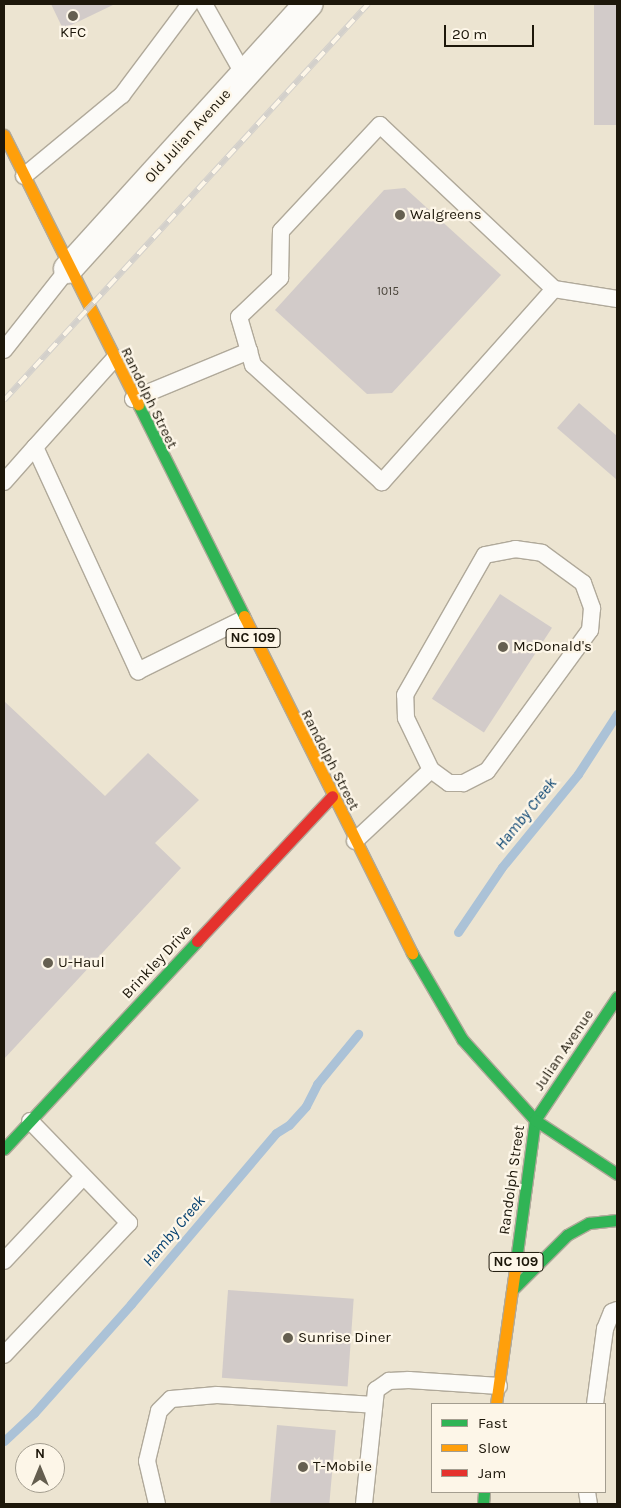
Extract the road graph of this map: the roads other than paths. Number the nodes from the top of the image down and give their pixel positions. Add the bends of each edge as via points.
1 (190, 4) edge
2 (204, 4) edge
3 (308, 4) edge
4 (244, 75) junction
5 (4, 135) edge
6 (24, 176) junction
7 (68, 269) junction
8 (554, 289) junction
9 (617, 299) edge
10 (6, 345) edge
11 (249, 351) junction
12 (114, 359) junction
13 (133, 399) junction
14 (35, 448) junction
15 (4, 482) edge
16 (243, 619) junction
17 (431, 770) junction
18 (332, 796) junction
19 (354, 841) junction
20 (617, 997) edge
21 (535, 1120) junction
22 (30, 1121) junction
23 (4, 1148) edge
24 (617, 1174) edge
25 (83, 1177) junction
26 (617, 1220) edge
27 (4, 1261) edge
28 (512, 1290) junction
29 (617, 1310) edge
30 (4, 1355) edge
31 (499, 1386) junction
32 (496, 1403) edge
33 (595, 1403) edge
34 (374, 1405) junction
35 (157, 1504) edge
36 (364, 1504) edge

1 - 6 lane via 122,95
2 - 4 lane
3 - 4 street, Old Julian Avenue
4 - 7 street, Old Julian Avenue
5 - 6 main road, Randolph Street / NC 109
6 - 7 main road, Randolph Street / NC 109
7 - 10 lane
7 - 12 main road, Randolph Street / NC 109
8 - 9 lane
8 - 11 lane via 382,482 253,365
8 - 11 lane via 380,125 281,231 280,278 239,317
11 - 13 lane
12 - 13 main road, Randolph Street / NC 109
12 - 14 lane
13 - 16 main road, Randolph Street / NC 109
14 - 15 lane
14 - 16 lane via 138,671
16 - 18 main road, Randolph Street / NC 109
17 - 17 lane via 449,783 463,783 487,771 590,630 592,608 583,583 542,553 515,549 486,555 406,695 406,718
17 - 19 lane
18 - 19 main road, Randolph Street / NC 109
18 - 22 main road, Brinkley Drive
19 - 21 main road, Randolph Street / NC 109 via 410,949 462,1039
20 - 21 main road, Julian Avenue
21 - 24 main road
21 - 28 main road, Randolph Street / NC 109
22 - 23 main road, Brinkley Drive
22 - 25 lane
25 - 27 lane
25 - 30 lane via 129,1223
26 - 28 main road via 589,1224 567,1235
28 - 31 main road, Randolph Street / NC 109
29 - 33 lane via 612,1312 605,1329
31 - 32 main road, Randolph Street / NC 109
31 - 34 lane via 389,1381 376,1390
34 - 35 lane via 217,1395 171,1399 159,1411 147,1461
34 - 36 lane

